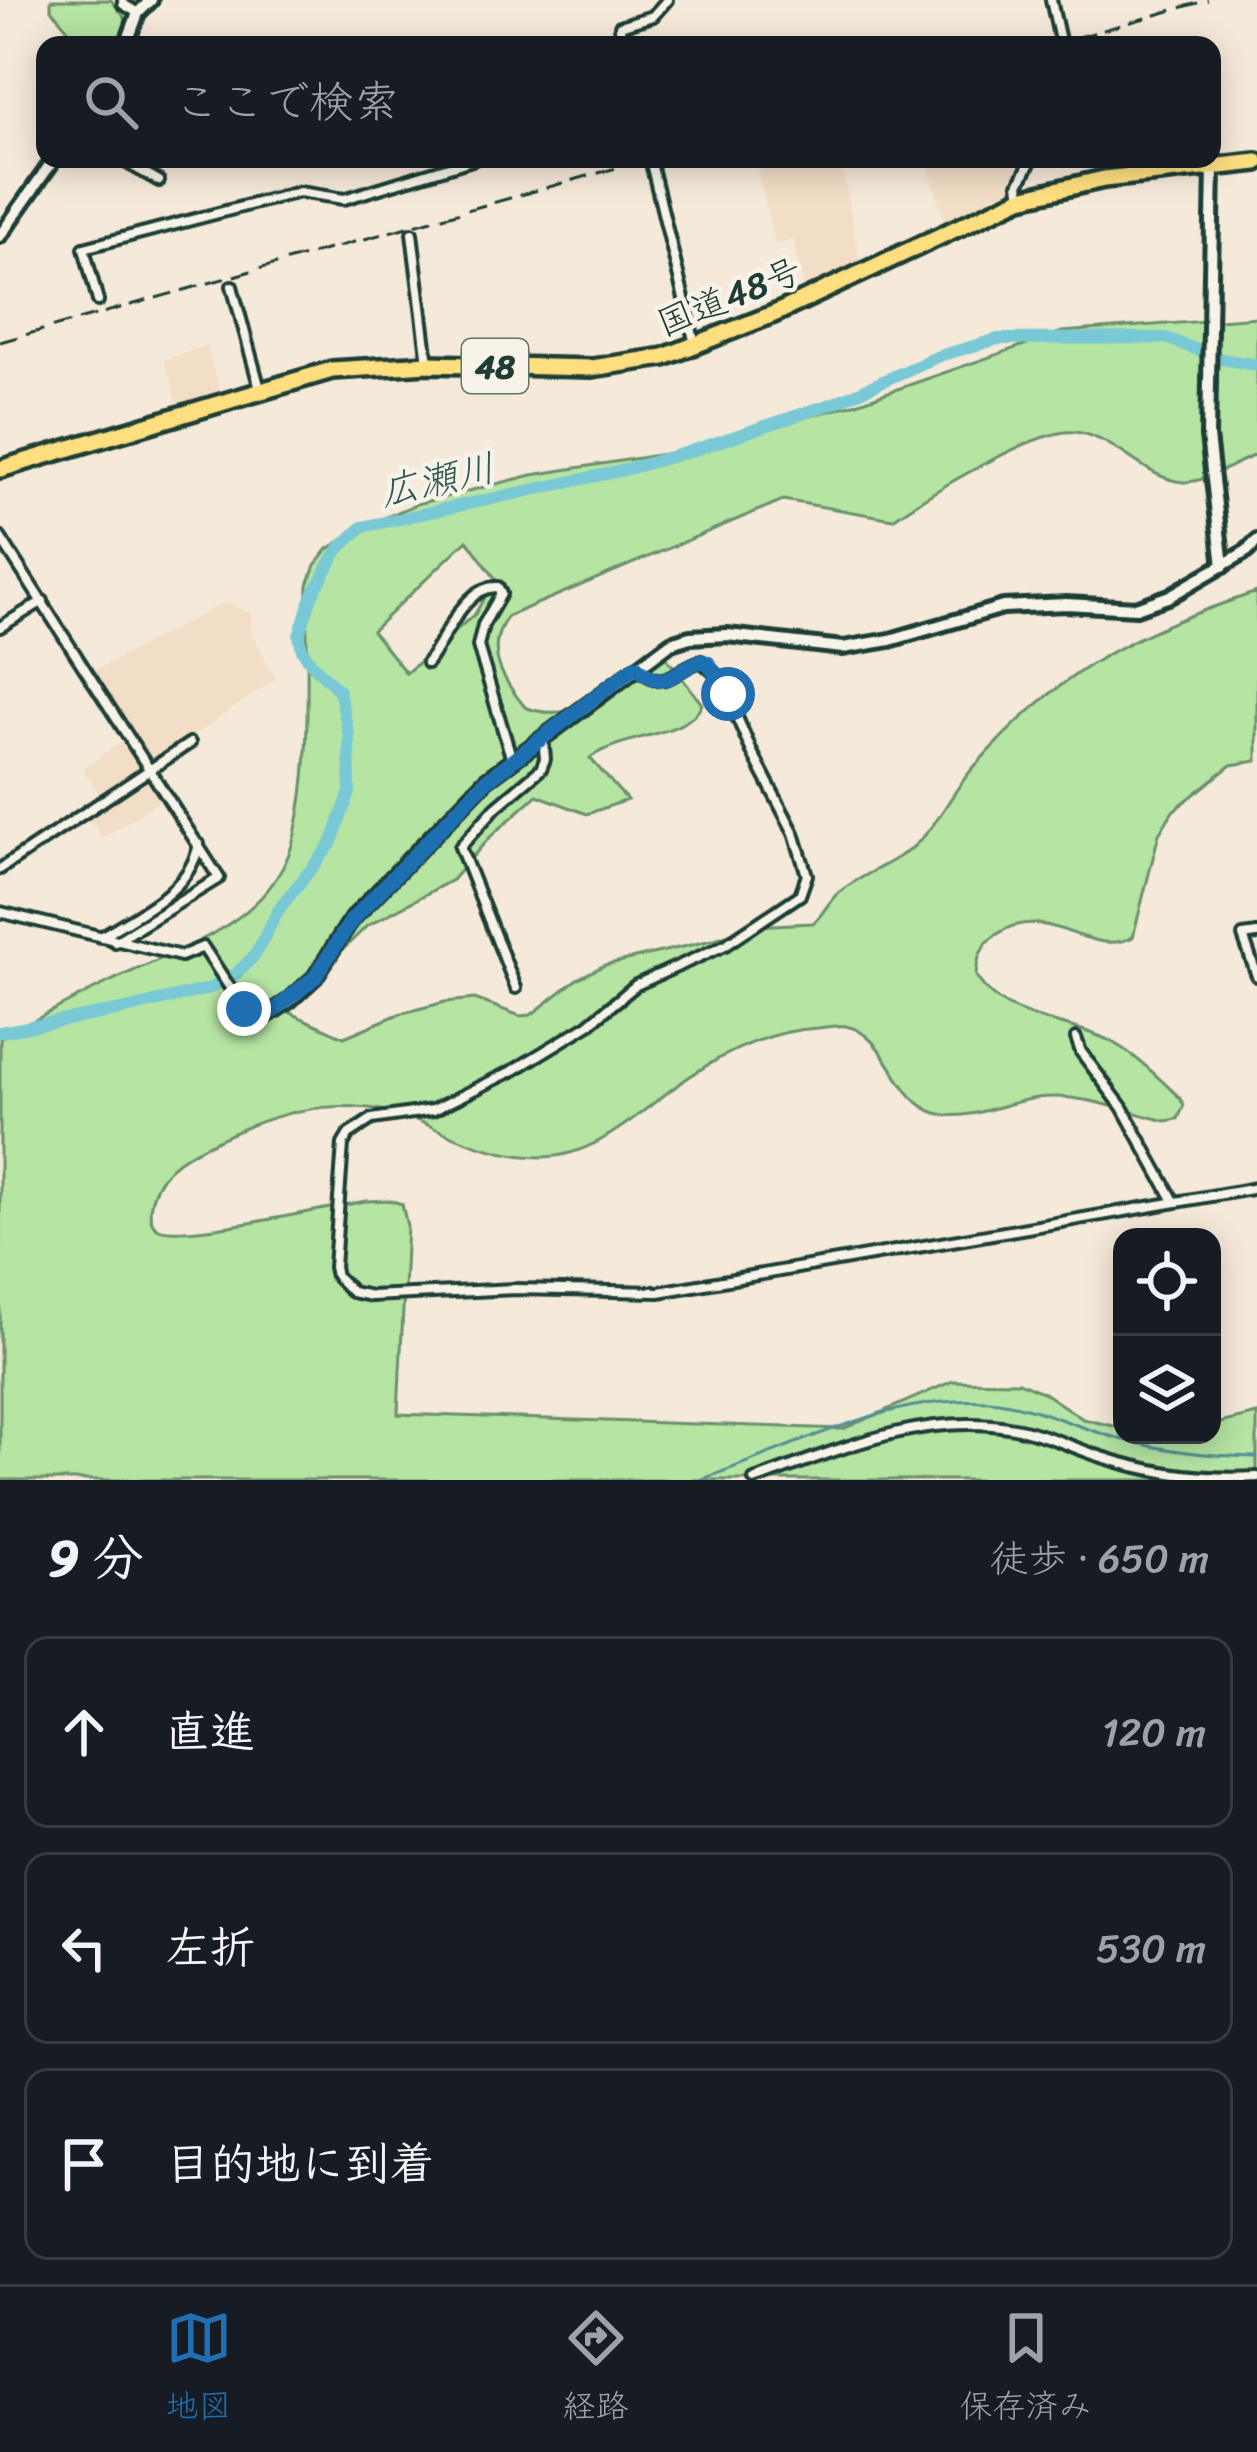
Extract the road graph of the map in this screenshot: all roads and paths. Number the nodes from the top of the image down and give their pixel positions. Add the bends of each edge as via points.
1 (124, 0) edge
2 (151, 0) edge
3 (668, 0) edge
4 (1051, 0) edge
5 (138, 13) junction
6 (130, 36) edge
7 (621, 36) edge
8 (1059, 36) edge
9 (1257, 162) edge
10 (1221, 166) edge
11 (48, 168) edge
12 (135, 168) edge
13 (446, 168) edge
14 (652, 168) edge
15 (1027, 168) edge
16 (1204, 168) edge
17 (1213, 168) edge
18 (159, 182) dead end
19 (1021, 198) junction
20 (412, 233) dead end
21 (0, 236) edge
22 (232, 286) dead end
23 (98, 301) dead end
24 (696, 347) junction
25 (428, 364) junction
26 (260, 388) junction
27 (0, 469) edge
28 (0, 537) edge
29 (1257, 541) edge
30 (1223, 566) junction
31 (43, 601) junction
32 (0, 627) edge
33 (427, 663) dead end
34 (636, 666) junction
35 (543, 737) junction
36 (190, 743) dead end
37 (512, 760) junction
38 (151, 768) junction
39 (199, 844) junction
40 (0, 869) edge
41 (0, 912) edge
42 (1257, 934) edge
43 (99, 938) junction
44 (116, 942) junction
45 (1257, 976) edge
46 (516, 988) dead end
47 (244, 1009) joint
48 (1076, 1038) dead end
49 (1257, 1188) edge
50 (1174, 1201) junction
51 (1257, 1477) edge
52 (754, 1480) edge

1 - 5 street
2 - 5 street
3 - 7 street via 653,16 620,26
4 - 8 street
5 - 6 street
9 - 10 highway, 国道48号 / 48
11 - 21 street
12 - 18 street
13 - 23 street via 344,199 299,192 84,248
14 - 24 street
15 - 19 street
16 - 19 highway, 国道48号 / 48
17 - 30 street via 1208,430
19 - 24 highway, 国道48号 / 48
20 - 25 street
22 - 26 street
24 - 25 highway, 国道48号 / 48 via 592,368
25 - 26 highway, 国道48号 / 48 via 332,370
26 - 27 highway, 国道48号 / 48
28 - 31 street
29 - 30 street
30 - 34 street via 1136,608 1003,607 843,648 690,637
31 - 32 street
31 - 38 street
33 - 37 street via 469,603 498,587 478,646
34 - 35 street
34 - 50 street via 664,680 701,661 720,678 805,860 806,887 725,945 637,985 514,1070 433,1110 382,1116 349,1133 333,1248 345,1288 371,1296 659,1292
35 - 37 street
35 - 46 street via 541,769 460,847
36 - 38 street
37 - 47 street via 352,920 302,990 266,1017
38 - 39 street
38 - 40 street
39 - 43 street via 186,879
39 - 44 street via 219,878
41 - 43 street
42 - 45 street via 1243,936
43 - 44 street
44 - 47 street via 181,956 199,946
48 - 50 street
49 - 50 street
51 - 52 street via 1136,1468 978,1423 906,1429

